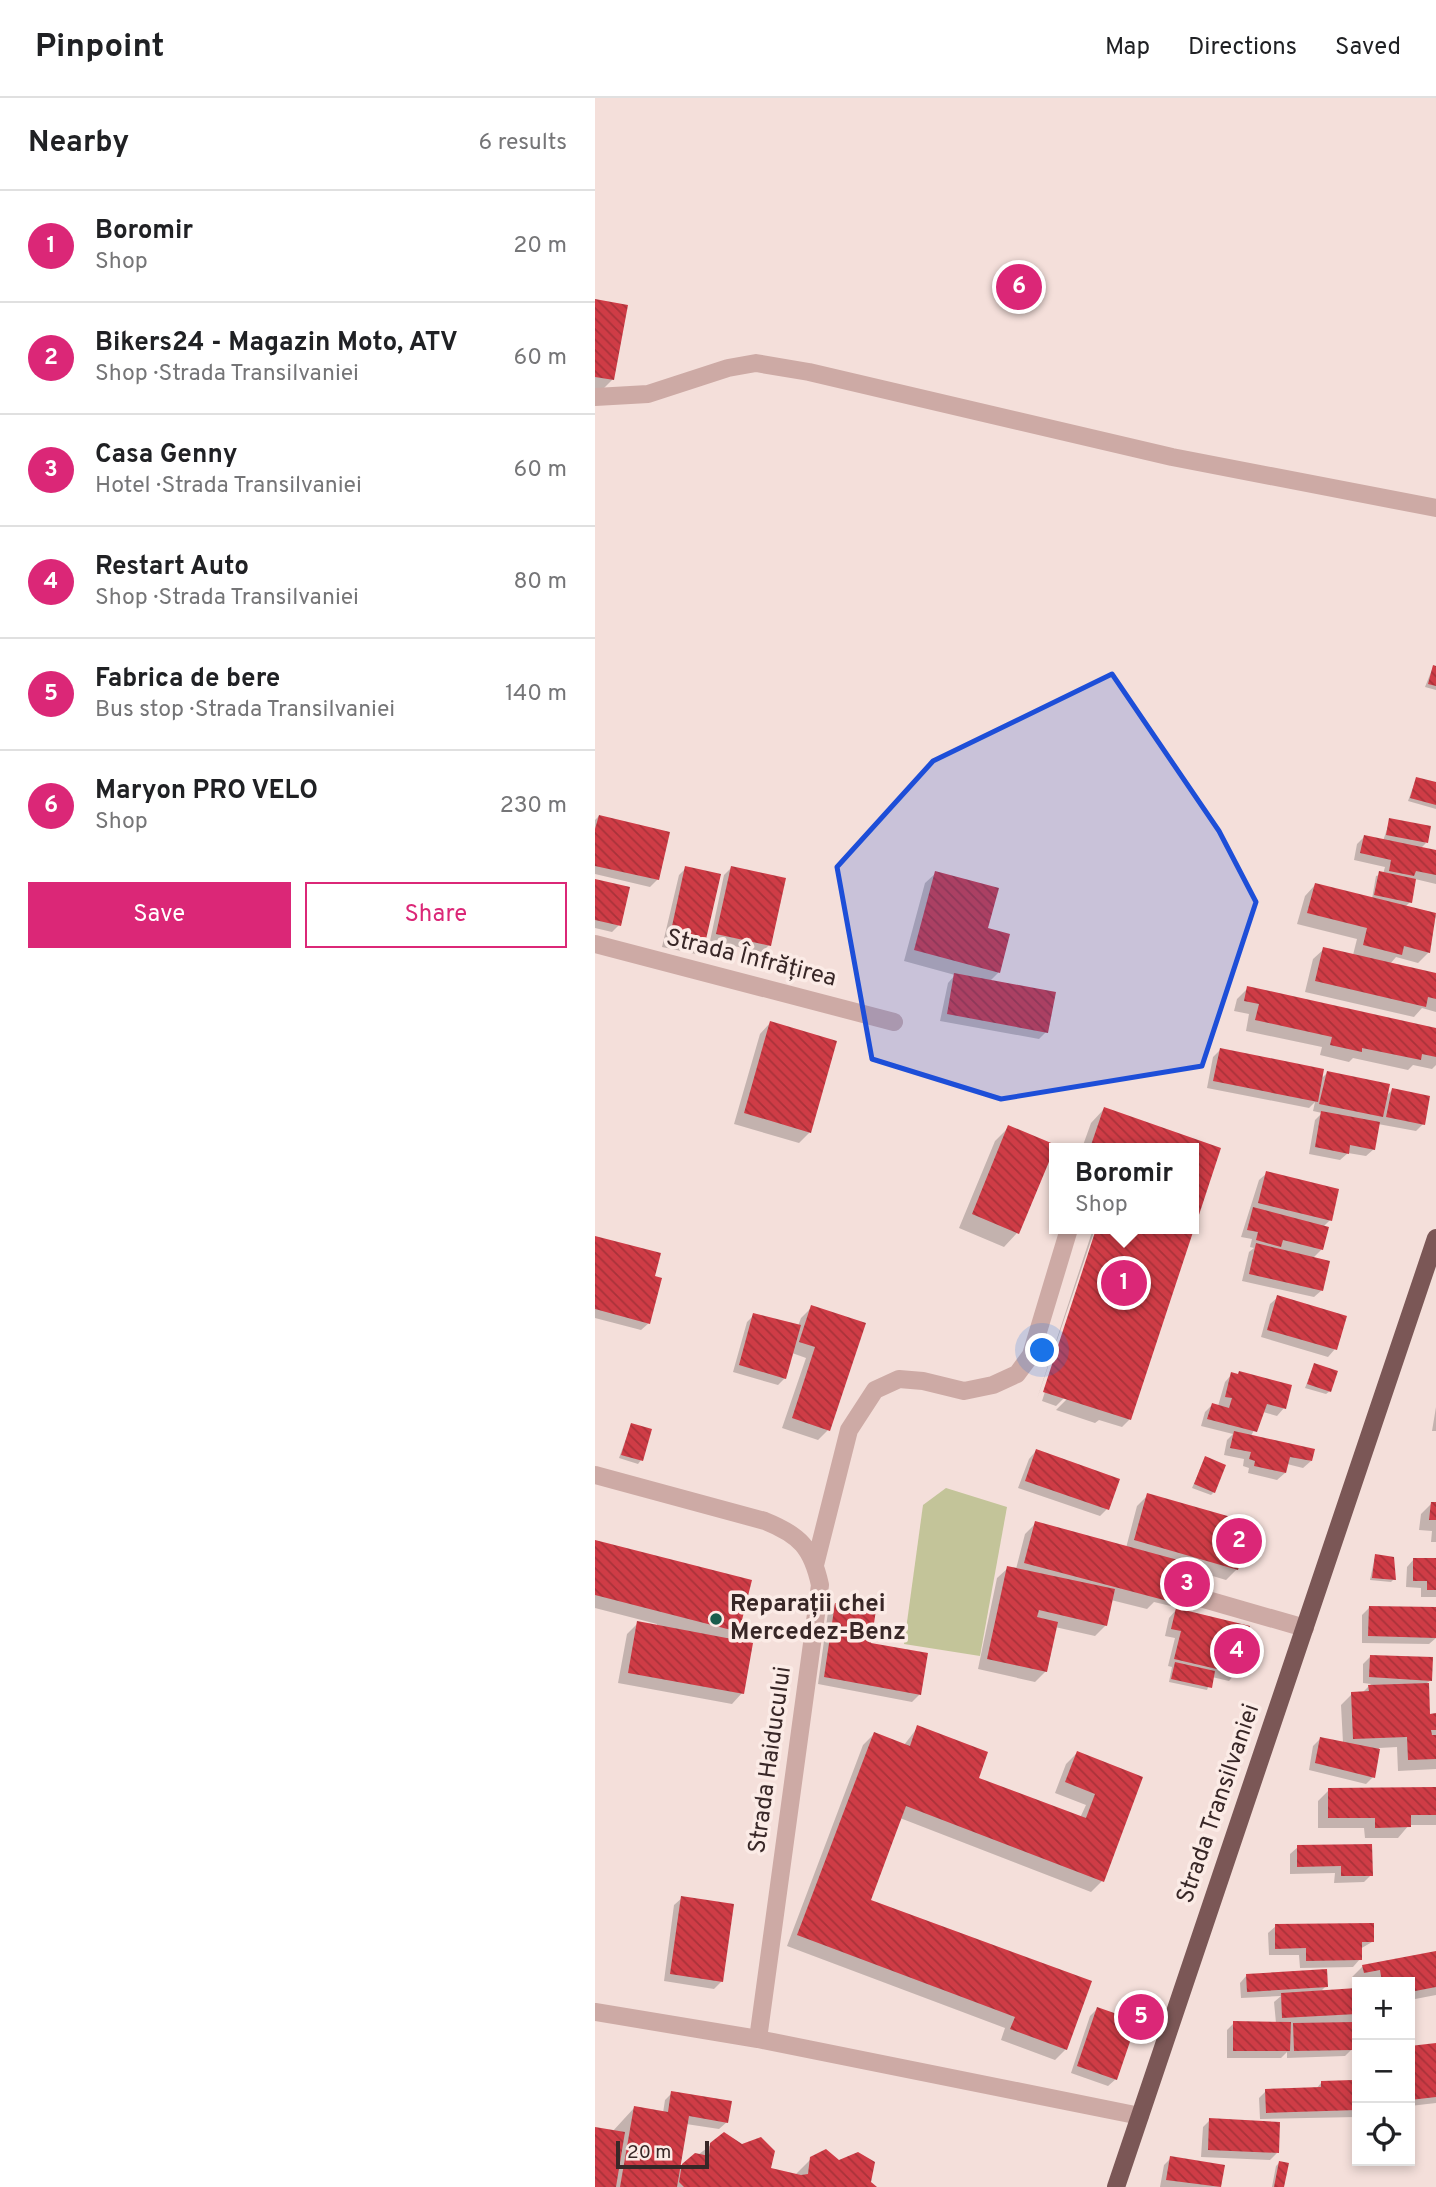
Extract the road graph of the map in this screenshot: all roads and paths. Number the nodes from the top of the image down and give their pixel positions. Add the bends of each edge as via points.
1 (595, 397) edge
2 (1436, 508) edge
3 (595, 944) edge
4 (894, 1022) dead end
5 (1067, 1234) edge
6 (1436, 1238) edge
7 (595, 1475) edge
8 (815, 1565) junction
9 (1197, 1597) dead end
10 (1305, 1628) junction
11 (595, 2012) edge
12 (758, 2039) junction
13 (1140, 2116) junction
14 (1116, 2187) edge

1 - 2 street via 648,394 756,363 1172,457
3 - 4 street, Strada Înfrățirea
5 - 8 street via 1031,1355 1017,1374 964,1391 899,1379 875,1390 849,1430
6 - 10 main road, Strada Transilvaniei
7 - 8 street, Strada Haiducului via 791,1531
8 - 12 street, Strada Haiducului via 820,1585
9 - 10 street
10 - 13 main road, Strada Transilvaniei
11 - 12 street
12 - 13 street
13 - 14 main road, Strada Transilvaniei

